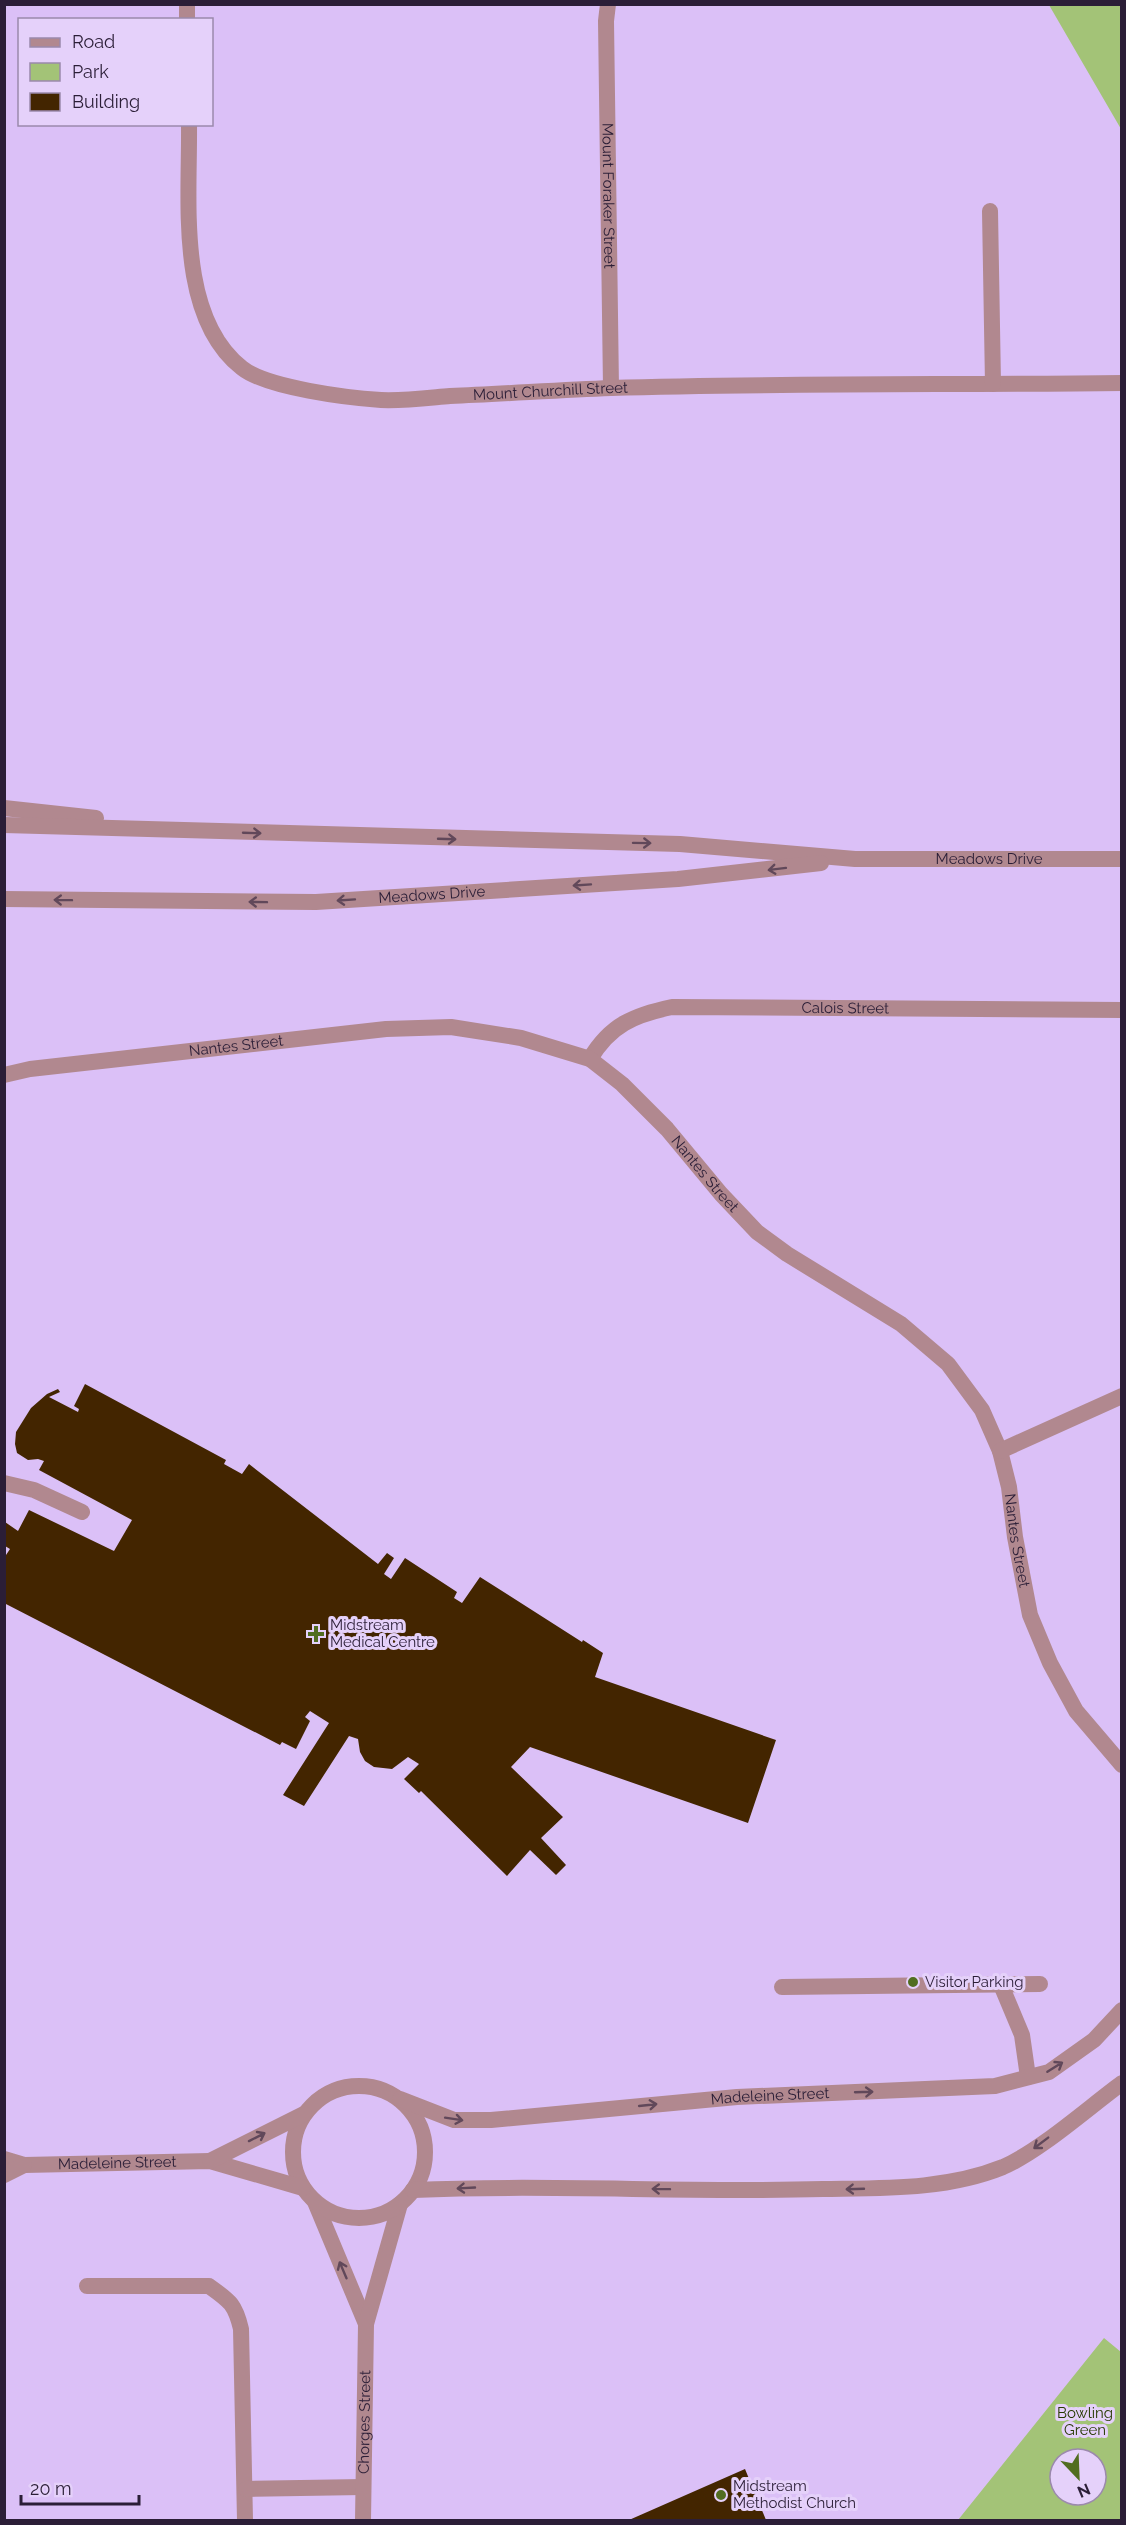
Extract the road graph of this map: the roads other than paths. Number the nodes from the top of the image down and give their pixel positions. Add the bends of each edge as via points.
1 (608, 4) edge
2 (189, 126) edge
3 (990, 211) dead end
4 (1122, 383) edge
5 (993, 384) junction
6 (611, 388) junction
7 (4, 808) edge
8 (4, 825) edge
9 (223, 832) junction
10 (855, 859) junction
11 (1122, 859) edge
12 (4, 899) edge
13 (1122, 1010) edge
14 (590, 1059) junction
15 (4, 1075) edge
16 (1122, 1396) edge
17 (1000, 1451) junction
18 (4, 1483) edge
19 (82, 1512) dead end
20 (1122, 1765) edge
21 (1040, 1984) dead end
22 (1000, 1985) junction
23 (782, 1987) dead end
24 (1122, 2010) edge
25 (1028, 2077) junction
26 (1122, 2083) edge
27 (400, 2099) junction
28 (304, 2114) junction
29 (4, 2159) edge
30 (210, 2161) junction
31 (24, 2165) junction
32 (4, 2175) edge
33 (303, 2188) junction
34 (413, 2190) junction
35 (315, 2202) junction
36 (400, 2204) junction
37 (87, 2286) dead end
38 (366, 2324) junction
39 (363, 2487) junction
40 (246, 2489) junction
41 (245, 2520) edge
42 (363, 2520) edge

1 - 6 street, Mount Foraker Street
2 - 6 street, Mount Churchill Street via 191,265 209,323 226,353 244,370 268,381 382,400
3 - 5 street
4 - 5 street, Mount Churchill Street
5 - 6 street, Mount Churchill Street
7 - 9 street
8 - 9 street, Meadows Drive
9 -> 10 street, Meadows Drive via 680,844
10 - 11 street, Meadows Drive
10 -> 12 street, Meadows Drive via 678,879 316,902
13 - 14 street, Calois Street via 672,1007 641,1013 613,1030 601,1040
14 - 15 street, Nantes Street via 521,1038 451,1027 386,1029
14 - 17 street, Nantes Street via 622,1084 667,1129 757,1232 901,1324 948,1364 982,1410
16 - 17 street
17 - 20 street, Nantes Street via 1030,1615 1076,1711
18 - 19 street via 34,1490
21 - 22 street
22 - 23 street
22 - 25 street via 1022,2035
25 -> 24 street, Madeleine Street via 1049,2072 1094,2040
27 -> 25 street, Madeleine Street via 454,2120 491,2120 737,2097 995,2086
26 -> 34 street via 1030,2152 1004,2167 955,2182 780,2191 491,2187
27 - 28 street, Madeleine Street via 380,2089 357,2085 337,2089
27 - 34 street, Madeleine Street via 423,2132 426,2152
30 -> 28 street, Madeleine Street
28 - 33 street, Madeleine Street via 292,2152
29 - 31 street, Madeleine Street
30 - 31 street, Madeleine Street
30 - 33 street, Madeleine Street
31 - 32 street, Madeleine Street
33 - 35 street, Madeleine Street
34 - 36 street, Madeleine Street
35 - 36 street, Madeleine Street via 348,2218 366,2218
38 -> 35 street, Chorges Street
36 - 38 street, Chorges Street
37 - 40 street via 209,2286 236,2309 241,2329
38 - 39 street, Chorges Street
39 - 40 street
39 - 42 street, Chorges Street
40 - 41 street

